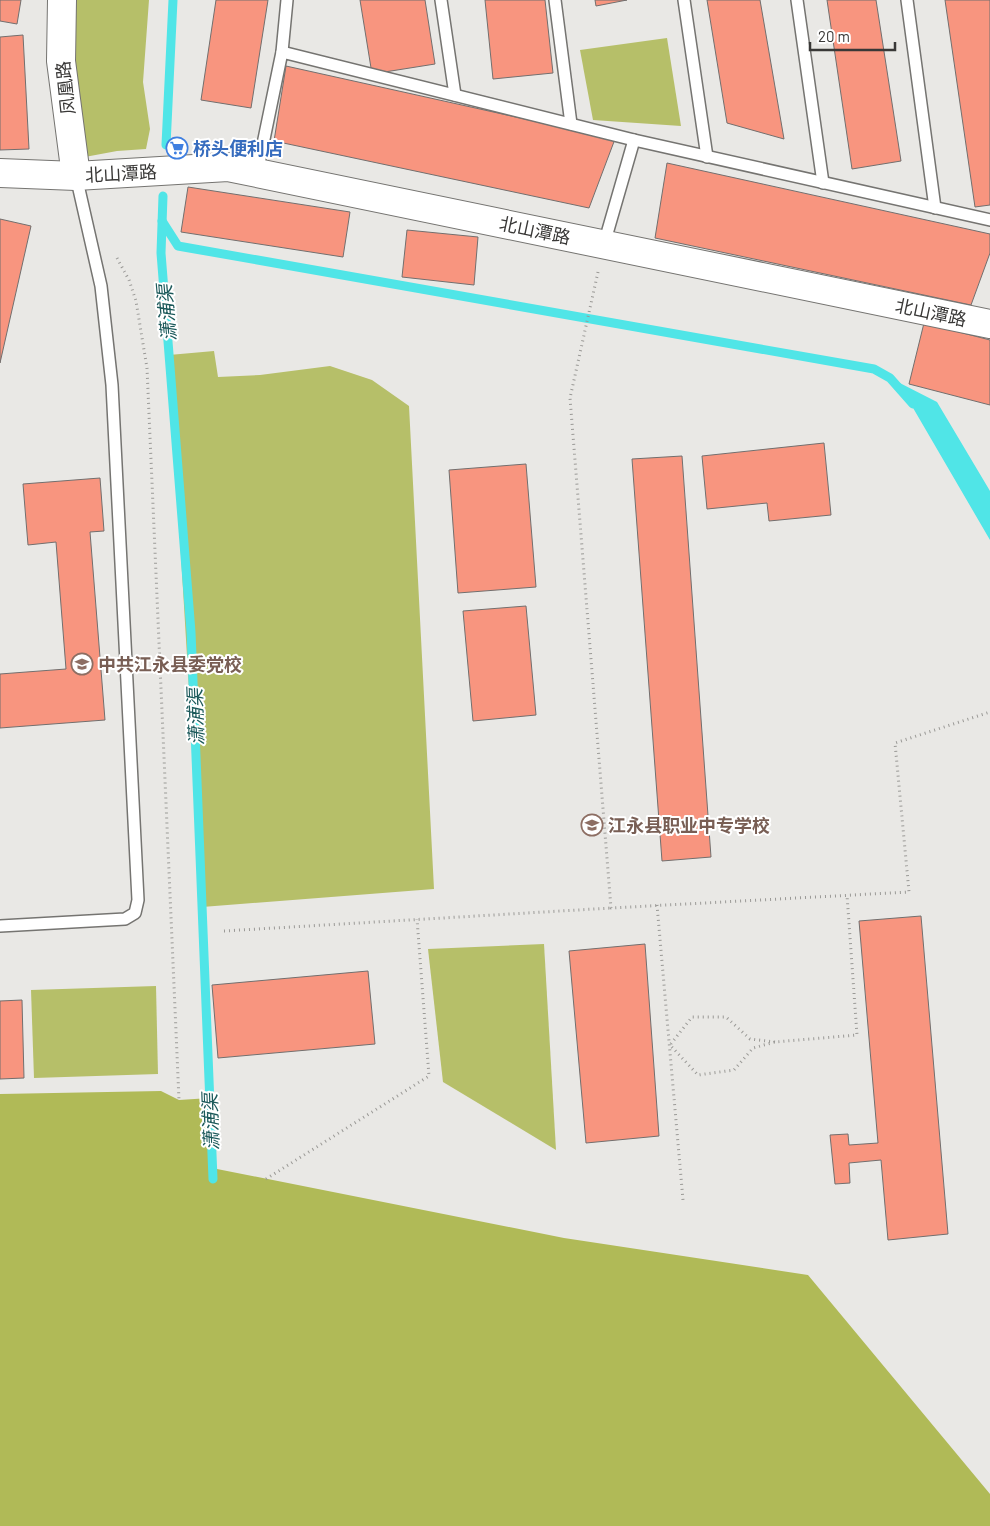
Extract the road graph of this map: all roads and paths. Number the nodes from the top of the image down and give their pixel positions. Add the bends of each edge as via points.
1 (62, 0) edge
2 (287, 0) edge
3 (442, 0) edge
4 (555, 0) edge
5 (684, 0) edge
6 (797, 0) edge
7 (907, 0) edge
8 (282, 52) junction
9 (455, 95) junction
10 (571, 124) junction
11 (634, 140) junction
12 (707, 157) junction
13 (0, 173) edge
14 (257, 173) junction
15 (76, 176) junction
16 (823, 183) junction
17 (935, 208) junction
18 (990, 220) edge
19 (604, 244) junction
20 (116, 255) dead end
21 (594, 291) dead end
22 (990, 324) edge
23 (990, 712) edge
24 (847, 895) junction
25 (657, 905) junction
26 (611, 908) junction
27 (417, 919) junction
28 (0, 926) edge
29 (224, 931) dead end
30 (774, 1042) junction
31 (670, 1045) junction
32 (179, 1100) dead end
33 (266, 1179) dead end
34 (683, 1200) dead end

1 - 15 main road, 凤凰路 via 61,61
2 - 8 lane
3 - 9 lane
4 - 10 lane
5 - 12 lane
6 - 16 lane
7 - 17 lane
8 - 9 lane
8 - 14 lane
9 - 10 lane
10 - 11 lane
11 - 12 lane
11 - 19 lane
12 - 16 lane
13 - 15 main road, 北山潭路
14 - 15 main road, 北山潭路 via 228,167
14 - 19 main road, 北山潭路
15 - 28 lane via 101,286 112,385 138,900 135,913 125,919
16 - 17 lane
17 - 18 lane
19 - 22 main road, 北山潭路
20 - 32 path via 136,301 147,368
21 - 26 path via 570,398
23 - 24 path via 895,743 909,892
24 - 25 path
24 - 30 path via 857,1036
25 - 26 path
25 - 31 path
26 - 27 path
27 - 29 path
27 - 33 path via 429,1076
30 - 31 path via 750,1039 726,1017 692,1017
30 - 31 path via 753,1048 734,1070 698,1075
31 - 34 path

